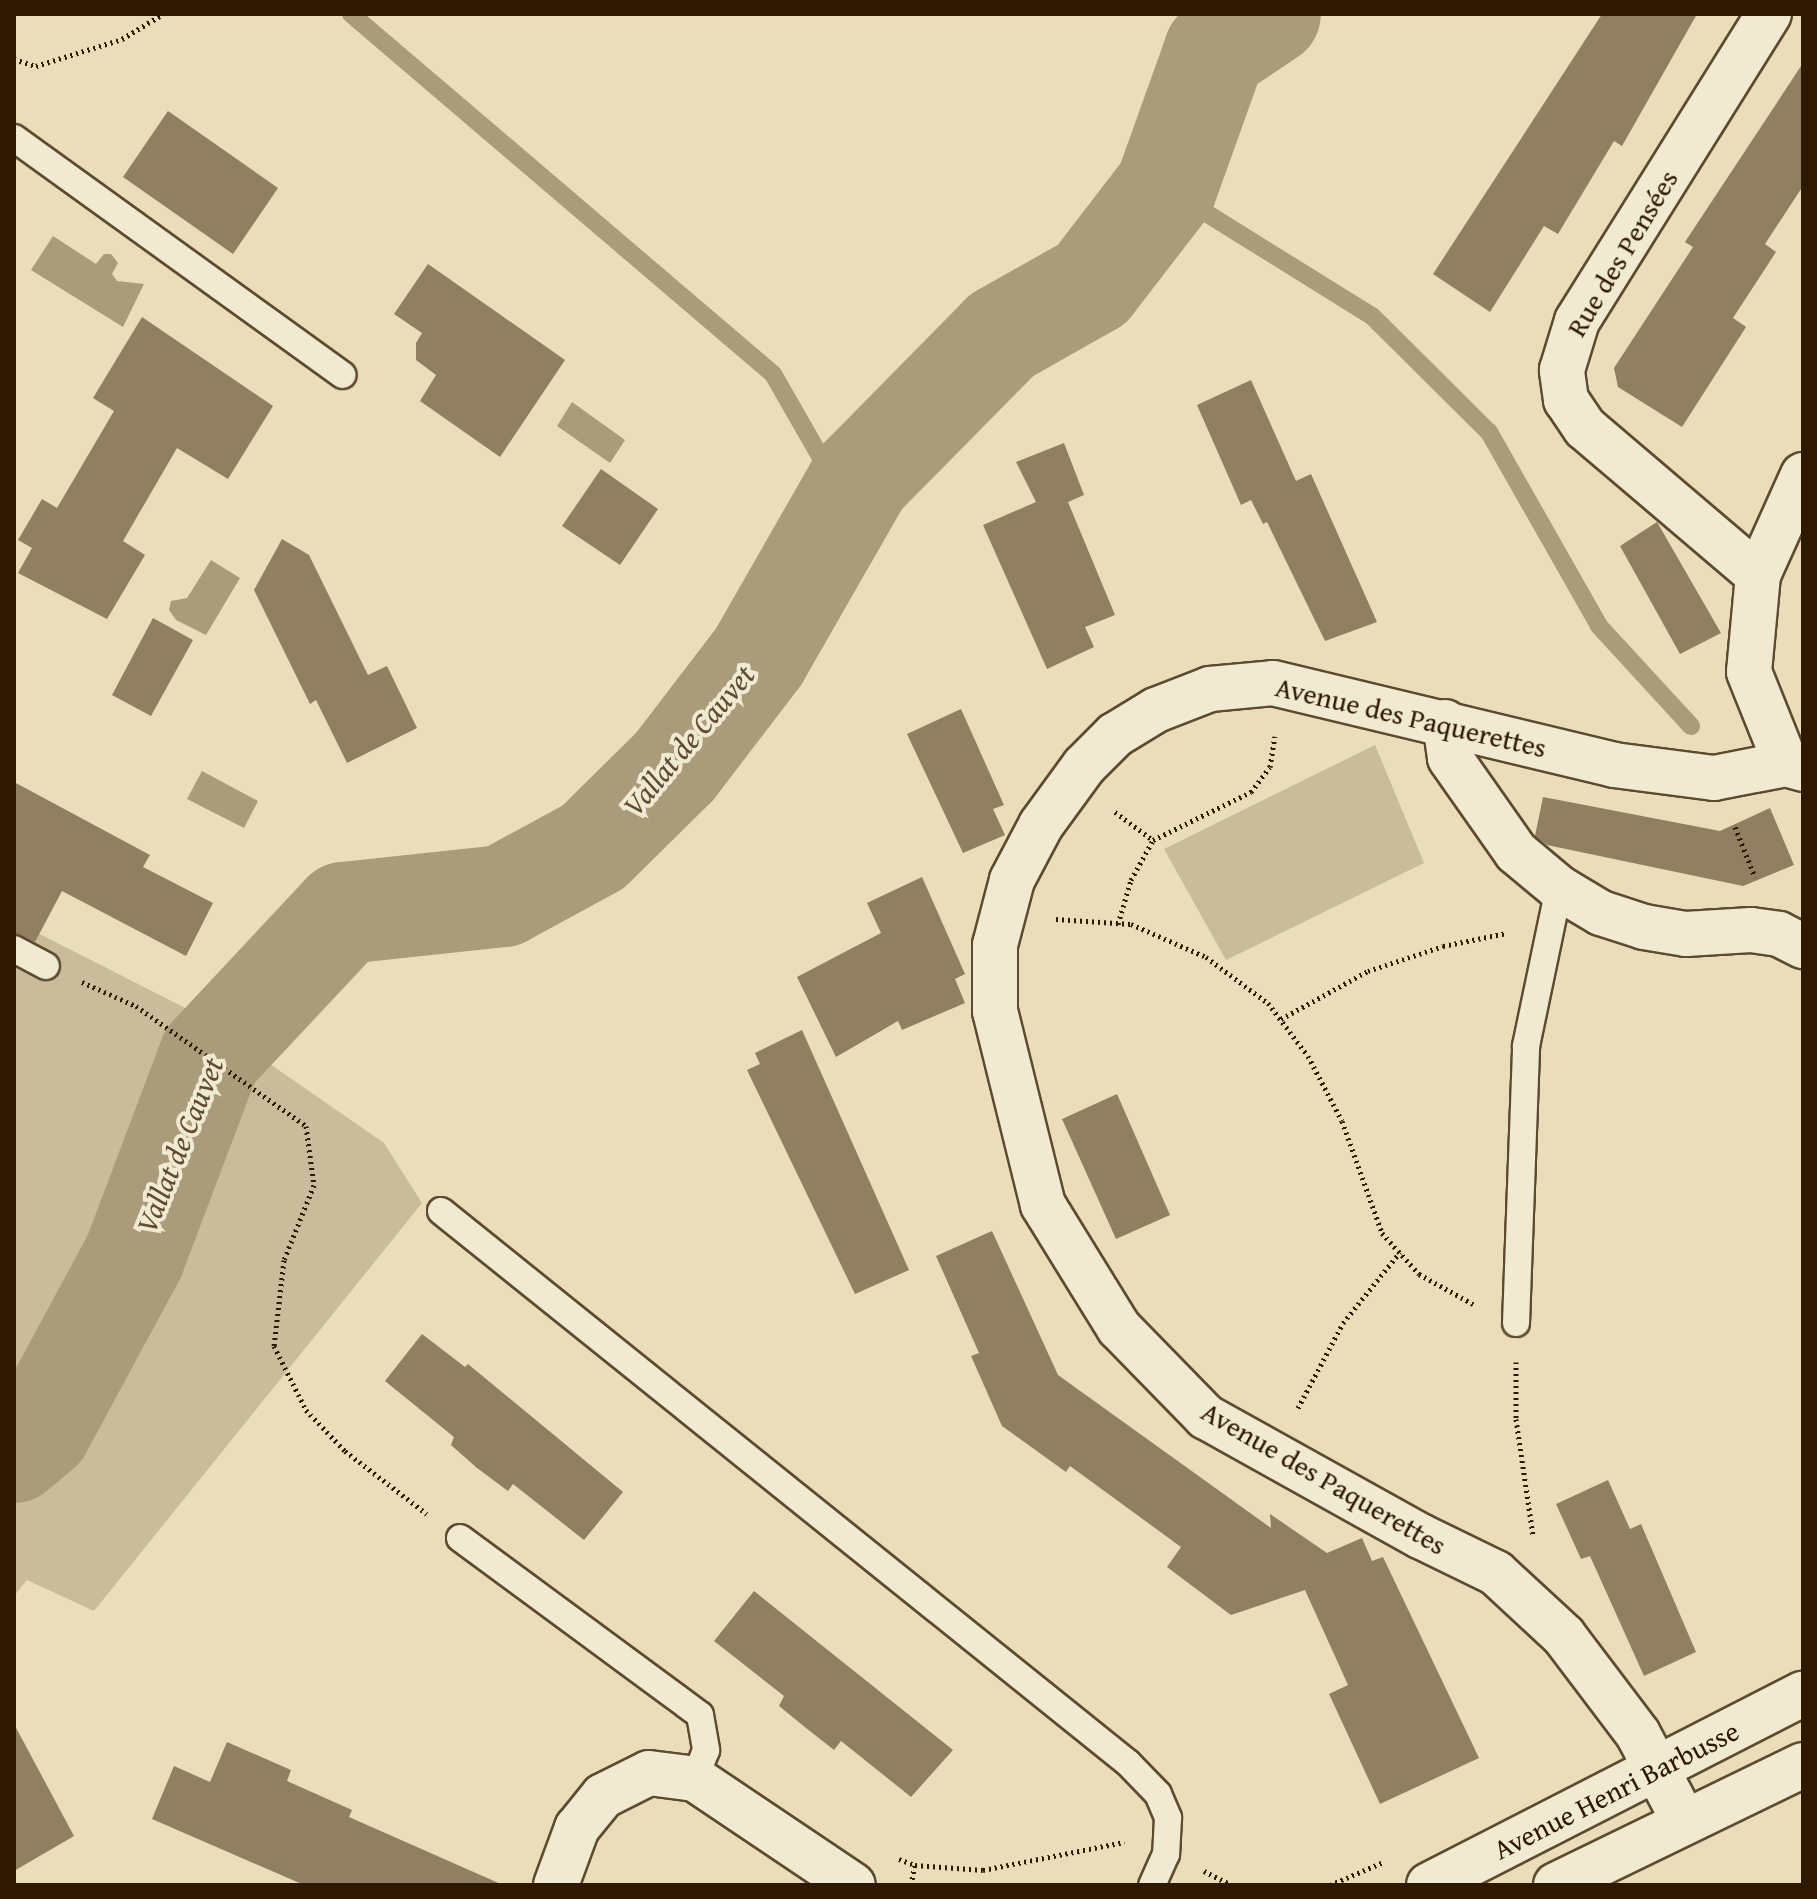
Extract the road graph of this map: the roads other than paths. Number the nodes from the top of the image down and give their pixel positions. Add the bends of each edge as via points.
1 (1769, 14) edge
2 (14, 138) edge
3 (343, 375) dead end
4 (1803, 475) edge
5 (1758, 575) junction
6 (1445, 722) junction
7 (1794, 766) edge
8 (1559, 888) junction
9 (1791, 940) edge
10 (14, 949) edge
11 (46, 966) road end
12 (441, 1211) dead end
13 (1516, 1323) road end
14 (460, 1538) road end
15 (1803, 1694) edge
16 (1803, 1765) edge
17 (1656, 1771) junction
18 (695, 1779) junction
19 (1684, 1821) junction
20 (556, 1885) edge
21 (853, 1885) edge
22 (1152, 1885) edge
23 (1429, 1885) edge
24 (1556, 1885) edge

1 - 5 street, Rue des Pensées via 1577,321 1562,370 1566,400 1585,428
2 - 3 lane
4 - 5 street
5 - 7 street via 1749,672
6 - 7 street, Avenue des Paquerettes via 1614,765 1714,778
6 - 8 street via 1450,758 1516,852
6 - 17 street, Avenue des Paquerettes via 1284,685 1210,689 1156,710 1115,735 1084,766 1041,825 1012,880 995,945 995,1011 1043,1205 1119,1328 1206,1417 1496,1573 1564,1636 1638,1734
8 - 9 street via 1601,913 1644,927
8 - 13 lane via 1526,1046
10 - 11 lane
12 - 22 lane via 1128,1763 1158,1794 1168,1818 1166,1854
14 - 18 lane via 700,1715 706,1750
15 - 17 street, Avenue Henri Barbusse
16 - 19 street, Avenue Henri Barbusse
17 - 19 street, Avenue des Paquerettes
17 - 23 street, Avenue Henri Barbusse
18 - 20 street via 649,1773 603,1796 577,1828
18 - 21 street
19 - 24 street, Avenue Henri Barbusse

